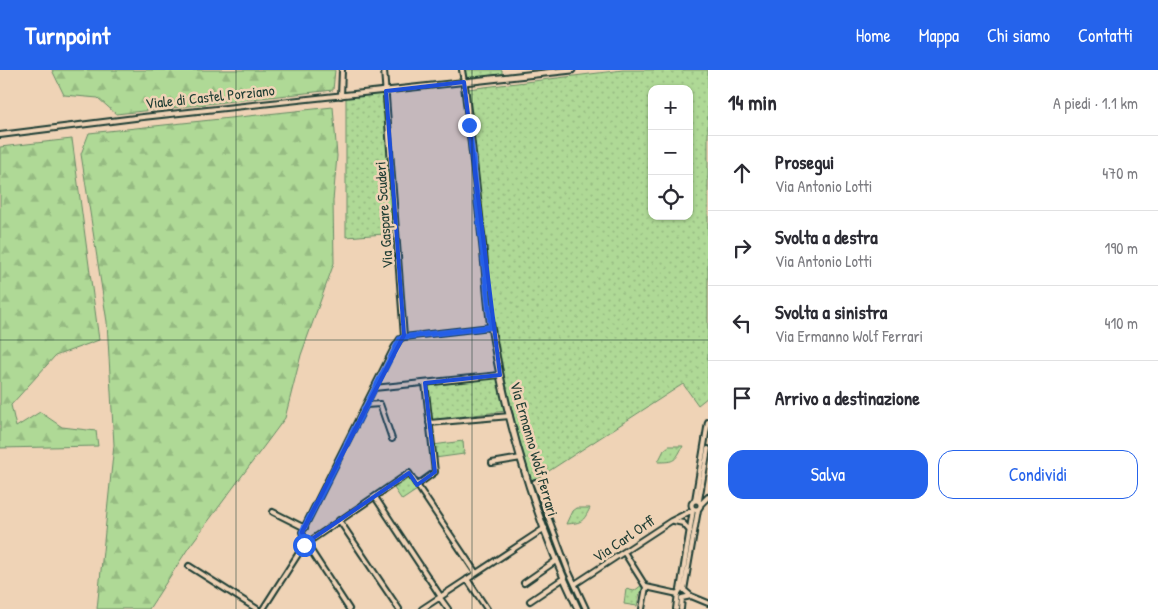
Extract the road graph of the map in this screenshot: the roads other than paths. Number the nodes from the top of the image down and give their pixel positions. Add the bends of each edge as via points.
1 (342, 70) edge
2 (384, 70) edge
3 (462, 70) edge
4 (572, 70) edge
5 (464, 82) junction
6 (386, 91) junction
7 (341, 96) junction
8 (0, 135) edge
9 (491, 327) junction
10 (404, 337) junction
11 (500, 375) junction
12 (425, 383) junction
13 (374, 388) junction
14 (366, 405) junction
15 (510, 416) junction
16 (708, 422) edge
17 (429, 423) junction
18 (392, 439) dead end
19 (708, 449) edge
20 (521, 458) junction
21 (492, 463) dead end
22 (535, 482) dead end
23 (417, 485) junction
24 (701, 488) junction
25 (375, 497) junction
26 (707, 498) edge
27 (696, 505) junction
28 (273, 512) dead end
29 (339, 520) junction
30 (672, 521) junction
31 (305, 528) junction
32 (545, 528) junction
33 (690, 531) junction
34 (306, 544) junction
35 (624, 552) junction
36 (557, 560) junction
37 (189, 566) dead end
38 (476, 574) junction
39 (564, 578) junction
40 (467, 580) junction
41 (524, 583) dead end
42 (574, 584) junction
43 (646, 587) junction
44 (681, 594) junction
45 (441, 597) junction
46 (530, 601) dead end
47 (708, 603) edge
48 (258, 609) edge
49 (263, 609) edge
50 (349, 609) edge
51 (399, 609) edge
52 (422, 609) edge
53 (448, 609) edge
54 (487, 609) edge
55 (578, 609) edge
56 (586, 609) edge
57 (642, 609) edge
58 (676, 609) edge
59 (681, 609) edge

1 - 7 street
2 - 6 street, Via Gaspare Scuderi
3 - 5 street
4 - 5 street, Viale di Castel Porziano
5 - 6 street, Viale di Castel Porziano
5 - 9 street, Via Ermanno Wolf Ferrari
6 - 7 street, Viale di Castel Porziano
6 - 10 street, Via Gaspare Scuderi
7 - 8 street, Viale di Castel Porziano
9 - 10 street
9 - 11 street, Via Ermanno Wolf Ferrari
10 - 13 street via 394,348
11 - 12 street
11 - 15 street, Via Ermanno Wolf Ferrari
12 - 13 street
12 - 17 street
13 - 14 street
14 - 18 street via 380,404
14 - 31 street
15 - 17 street
15 - 20 street, Via Ermanno Wolf Ferrari
16 - 27 street
17 - 23 street via 435,472
19 - 24 street
20 - 21 street
20 - 32 street, Via Ermanno Wolf Ferrari
22 - 42 street, Via Ermanno Wolf Ferrari
23 - 25 street via 409,473
23 - 38 street
24 - 26 street
24 - 27 street
25 - 29 street
25 - 45 street
26 - 27 street, Via Carl Orff
27 - 30 street, Via Carl Orff
27 - 33 street
27 - 44 street
28 - 31 street
29 - 34 street
29 - 51 street
30 - 33 street via 682,523
30 - 35 street, Via Carl Orff
31 - 34 street via 302,536
32 - 36 street, Via Ermanno Wolf Ferrari
32 - 38 street
33 - 44 street
34 - 49 street
34 - 50 street
35 - 42 street, Via Carl Orff
35 - 43 street
36 - 39 street, Via Ermanno Wolf Ferrari
36 - 41 street
37 - 48 street
38 - 40 street
39 - 46 street
39 - 55 street, Via Ermanno Wolf Ferrari
40 - 45 street
40 - 54 street
42 - 56 street, Via Ermanno Wolf Ferrari
43 - 44 street
43 - 57 street
44 - 47 street
44 - 58 street
44 - 59 street
45 - 52 street
45 - 53 street

